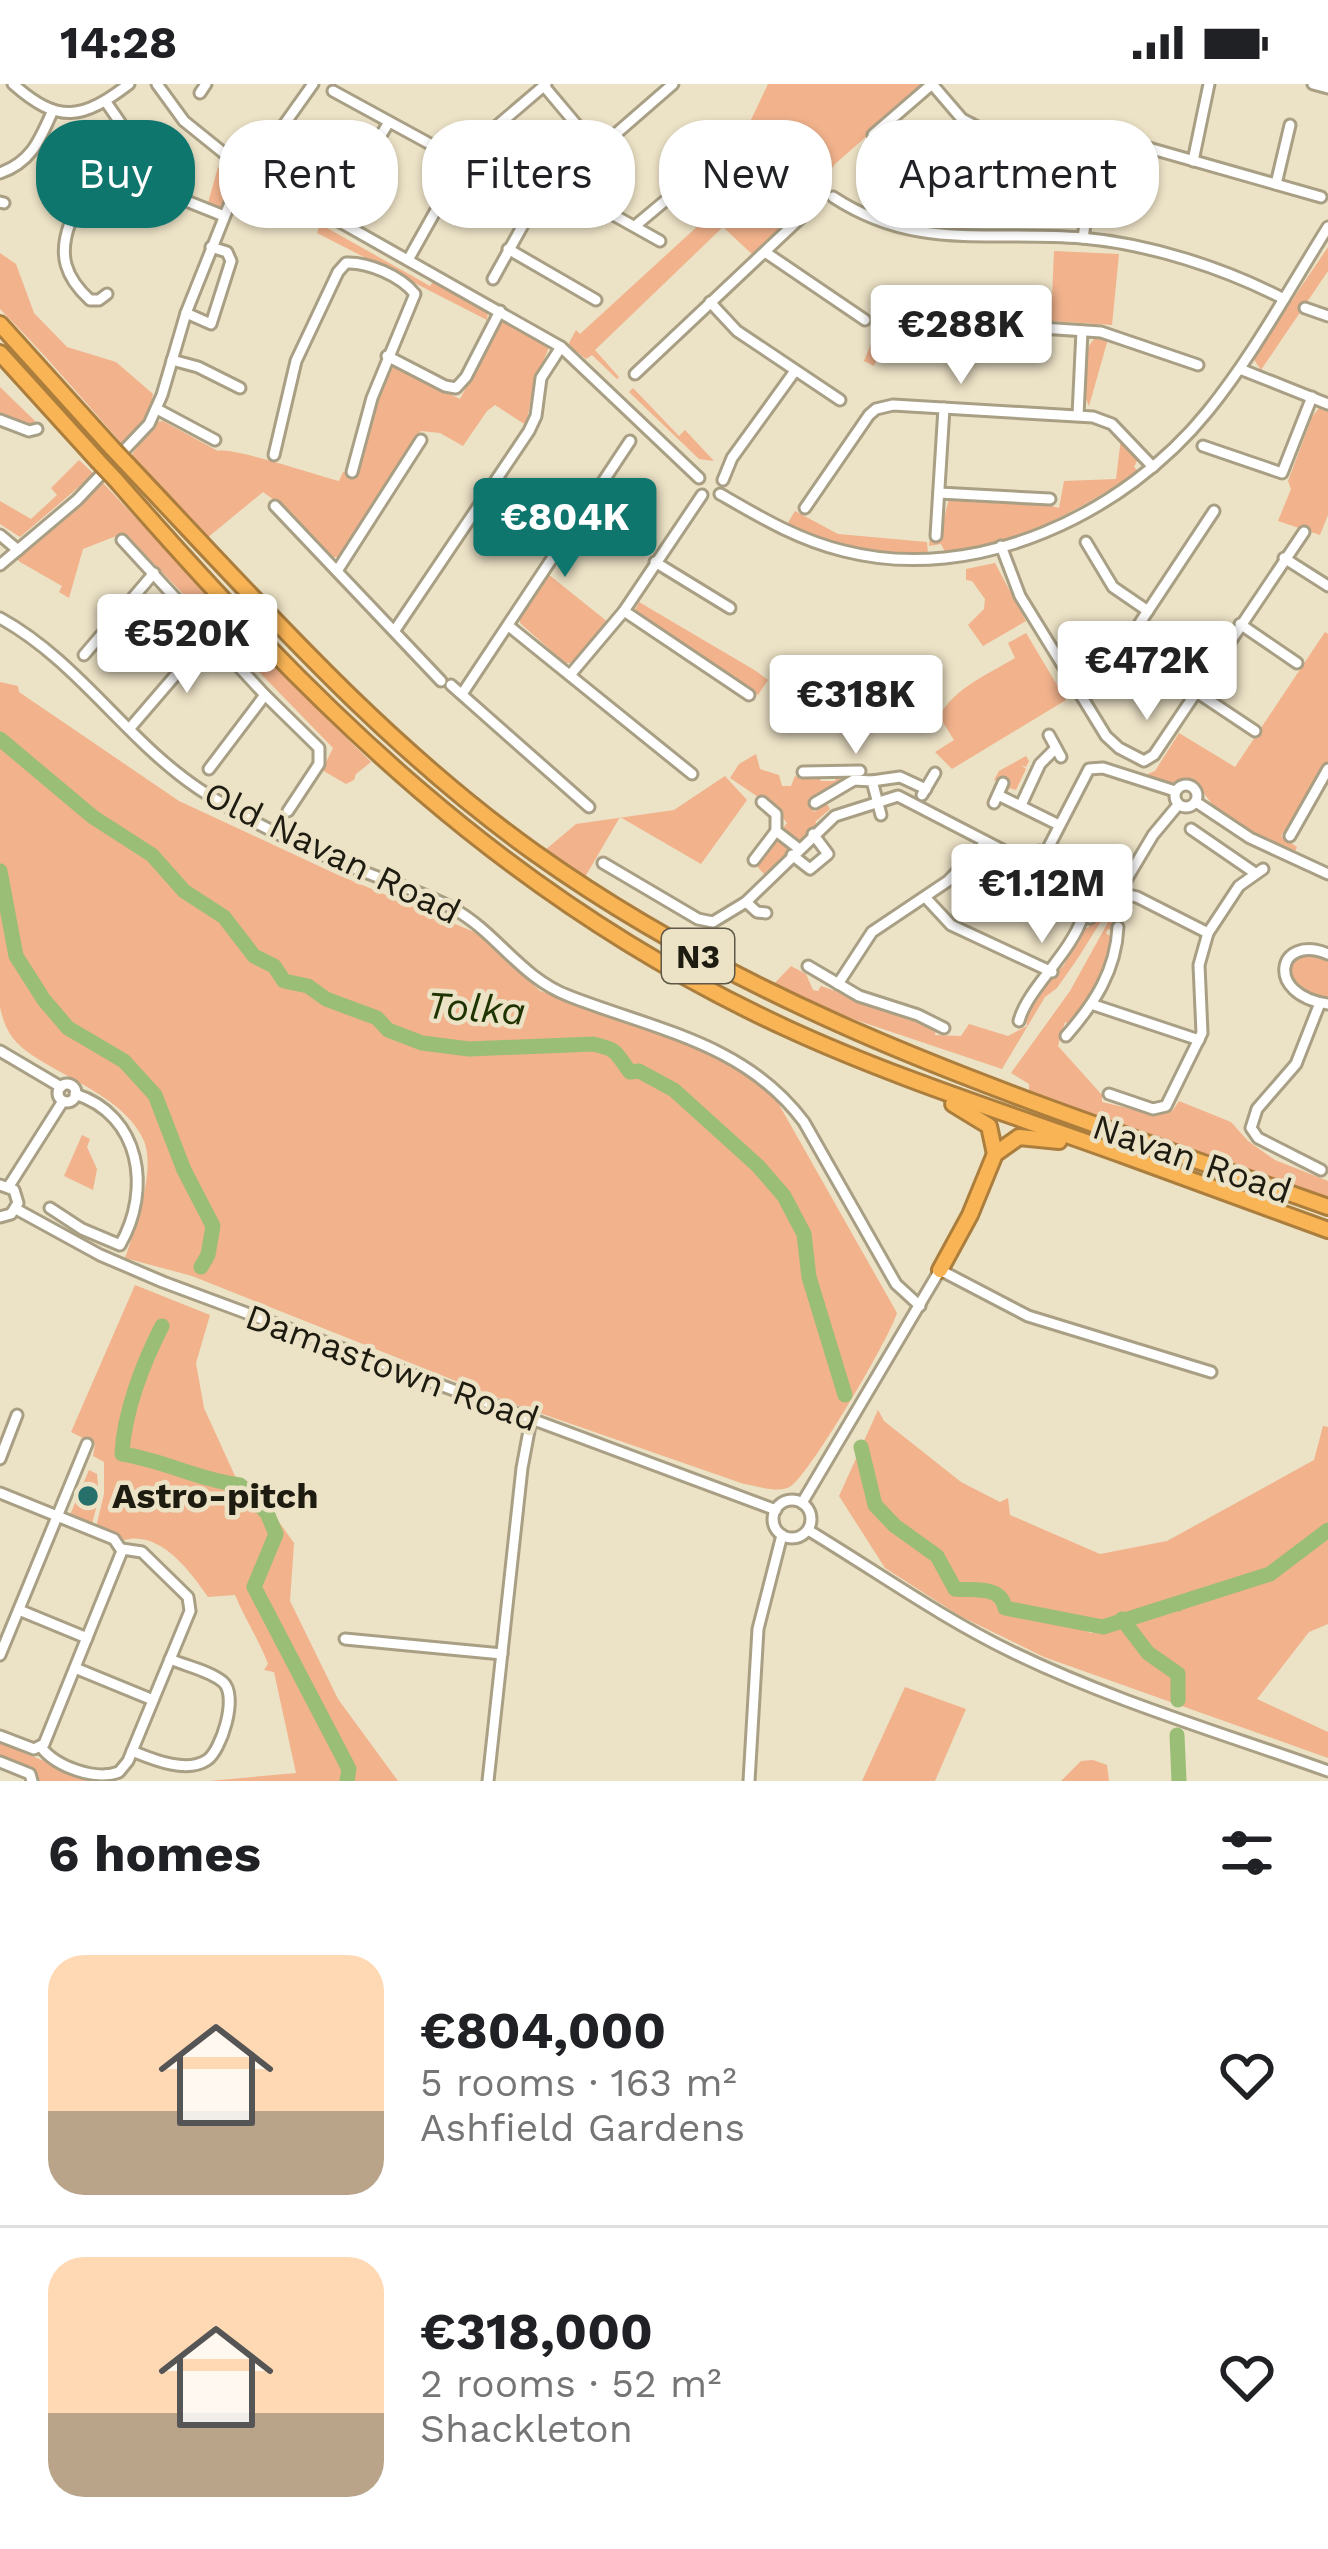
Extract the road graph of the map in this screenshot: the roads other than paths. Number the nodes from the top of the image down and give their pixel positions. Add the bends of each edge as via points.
1 (13, 84) edge
2 (129, 84) edge
3 (158, 84) edge
4 (313, 84) edge
5 (673, 84) edge
6 (932, 84) edge
7 (1209, 84) edge
8 (1313, 84) edge
9 (545, 85) edge
10 (1328, 88) edge
11 (332, 91) dead end
12 (106, 102) junction
13 (52, 110) junction
14 (287, 120) edge
15 (385, 120) edge
16 (503, 120) edge
17 (573, 120) edge
18 (631, 120) edge
19 (890, 120) edge
20 (964, 120) edge
21 (1291, 125) dead end
22 (219, 148) edge
23 (1159, 151) edge
24 (1193, 161) junction
25 (0, 173) edge
26 (1276, 184) junction
27 (833, 197) dead end
28 (1321, 197) dead end
29 (659, 206) edge
30 (635, 226) joint
31 (1328, 227) edge
32 (219, 228) edge
33 (351, 228) edge
34 (426, 228) edge
35 (520, 228) edge
36 (790, 228) edge
37 (1084, 228) edge
38 (1083, 238) junction
39 (660, 241) dead end
40 (211, 248) junction
41 (508, 249) junction
42 (765, 252) junction
43 (408, 260) junction
44 (493, 279) dead end
45 (107, 293) dead end
46 (1284, 299) junction
47 (596, 300) dead end
48 (710, 302) junction
49 (1305, 308) dead end
50 (500, 311) junction
51 (186, 313) junction
52 (1328, 316) edge
53 (865, 320) dead end
54 (904, 320) dead end
55 (0, 324) edge
56 (1082, 331) junction
57 (561, 347) junction
58 (0, 353) edge
59 (388, 356) junction
60 (172, 359) junction
61 (0, 363) edge
62 (1198, 365) dead end
63 (1240, 368) junction
64 (795, 371) junction
65 (635, 374) dead end
66 (234, 388) dead end
67 (1312, 397) junction
68 (840, 400) dead end
69 (1328, 404) edge
70 (944, 408) junction
71 (157, 409) junction
72 (54, 412) junction
73 (1078, 415) junction
74 (0, 420) edge
75 (37, 429) dead end
76 (215, 440) dead end
77 (421, 440) dead end
78 (630, 441) dead end
79 (1203, 446) dead end
80 (274, 455) dead end
81 (1153, 467) junction
82 (352, 472) dead end
83 (719, 476) junction
84 (699, 478) junction
85 (938, 493) junction
86 (702, 494) junction
87 (720, 494) junction
88 (1051, 499) dead end
89 (274, 506) dead end
90 (805, 508) dead end
91 (1214, 511) dead end
92 (1304, 532) dead end
93 (0, 536) edge
94 (937, 536) dead end
95 (122, 540) dead end
96 (1086, 542) dead end
97 (1001, 546) junction
98 (19, 550) junction
99 (1284, 558) junction
100 (655, 562) junction
101 (0, 565) edge
102 (337, 571) junction
103 (154, 573) junction
104 (1328, 586) edge
105 (730, 608) dead end
106 (624, 611) junction
107 (1148, 611) junction
108 (0, 618) edge
109 (1240, 624) junction
110 (510, 627) junction
111 (395, 631) junction
112 (210, 635) junction
113 (83, 655) dead end
114 (1297, 663) dead end
115 (570, 675) junction
116 (1077, 688) junction
117 (1196, 691) junction
118 (462, 694) junction
119 (265, 695) junction
120 (749, 695) dead end
121 (130, 728) junction
122 (1256, 731) dead end
123 (1049, 735) dead end
124 (209, 769) dead end
125 (1328, 770) edge
126 (803, 772) dead end
127 (934, 772) dead end
128 (692, 774) dead end
129 (854, 774) junction
130 (872, 781) junction
131 (1003, 783) dead end
132 (1175, 791) junction
133 (877, 801) junction
134 (762, 802) dead end
135 (1196, 802) junction
136 (815, 803) dead end
137 (1178, 805) junction
138 (1021, 806) junction
139 (589, 807) dead end
140 (288, 811) dead end
141 (881, 815) dead end
142 (1059, 825) junction
143 (1191, 829) dead end
144 (776, 831) junction
145 (813, 834) junction
146 (1290, 836) dead end
147 (986, 842) junction
148 (795, 851) junction
149 (1039, 851) dead end
150 (754, 860) dead end
151 (603, 863) dead end
152 (1328, 874) edge
153 (1119, 892) junction
154 (925, 897) junction
155 (746, 902) junction
156 (766, 913) dead end
157 (1090, 918) dead end
158 (1115, 931) dead end
159 (1208, 933) junction
160 (1328, 954) edge
161 (656, 960) junction
162 (1052, 972) junction
163 (813, 973) dead end
164 (838, 984) junction
165 (1324, 1004) edge
166 (1094, 1005) junction
167 (1019, 1021) dead end
168 (944, 1028) dead end
169 (1066, 1036) dead end
170 (1199, 1040) junction
171 (0, 1051) edge
172 (62, 1087) junction
173 (75, 1094) junction
174 (1109, 1094) dead end
175 (63, 1101) junction
176 (995, 1154) junction
177 (1131, 1157) junction
178 (1321, 1170) dead end
179 (5, 1186) edge
180 (1328, 1207) edge
181 (50, 1208) dead end
182 (16, 1209) junction
183 (74, 1209) dead end
184 (0, 1217) edge
185 (68, 1220) junction
186 (1328, 1230) edge
187 (940, 1270) junction
188 (920, 1306) junction
189 (1211, 1372) dead end
190 (17, 1415) dead end
191 (531, 1420) junction
192 (5, 1430) edge
193 (88, 1444) dead end
194 (0, 1459) edge
195 (81, 1460) junction
196 (97, 1467) dead end
197 (0, 1493) edge
198 (802, 1503) junction
199 (776, 1510) junction
200 (57, 1516) junction
201 (808, 1530) junction
202 (782, 1535) junction
203 (122, 1549) junction
204 (19, 1610) junction
205 (3, 1638) edge
206 (87, 1638) junction
207 (345, 1639) dead end
208 (502, 1654) junction
209 (0, 1655) edge
210 (170, 1659) junction
211 (75, 1668) junction
212 (153, 1700) junction
213 (0, 1736) edge
214 (41, 1748) junction
215 (132, 1751) junction
216 (0, 1762) edge
217 (1328, 1772) edge
218 (32, 1781) edge
219 (488, 1781) edge
220 (748, 1781) edge

1 - 13 street
2 - 12 street
3 - 22 street via 184,121
4 - 14 street
5 - 18 street
6 - 19 street
6 - 20 street
7 - 24 street
8 - 10 street
9 - 16 street
9 - 17 street
11 - 15 street
12 - 13 street via 80,114
12 - 45 street via 139,154 137,188 125,204 70,223 62,257 89,300
13 - 25 street via 34,150
21 - 26 street
23 - 24 street
24 - 26 street
26 - 28 street
27 - 38 street via 924,235
29 - 30 street
30 - 39 street
31 - 46 street
32 - 40 street
33 - 43 street
34 - 43 street
35 - 41 street
36 - 42 street
37 - 38 street
38 - 46 street via 1246,279
40 - 51 street
40 - 51 street via 231,261 212,324
41 - 44 street
41 - 47 street
42 - 48 street
42 - 53 street
43 - 50 street
46 - 63 street
48 - 64 street
48 - 65 street
49 - 52 street
50 - 57 street
50 - 59 street via 457,388
51 - 60 street
54 - 56 street
55 - 180 highway, Navan Road / N3, bridge via 353,703 533,852 664,937 909,1057
56 - 62 street
56 - 73 street
57 - 84 street
57 - 111 street via 541,378 529,431
58 - 72 highway, N3
59 - 80 street via 413,291 346,263 292,374
59 - 82 street
60 - 66 street
60 - 71 street
61 - 72 highway
63 - 67 street
63 - 81 street
64 - 68 street
64 - 83 street
67 - 69 street
67 - 79 street via 1282,472
70 - 73 street
70 - 85 street
70 - 90 street via 876,409
71 - 76 street
71 - 98 street via 128,449
72 - 161 highway, N3, bridge via 302,685 426,800
73 - 81 street via 1112,424
74 - 75 street
77 - 102 street
78 - 110 street
81 - 97 street via 1086,512
83 - 84 street
83 - 87 street
84 - 86 street
85 - 88 street
85 - 94 street
86 - 87 street
86 - 100 street
87 - 97 street via 781,530 856,554 918,561
89 - 102 street
91 - 107 street
92 - 99 street
93 - 98 street
95 - 103 street
96 - 107 street via 1113,587
97 - 116 street via 1020,596
98 - 101 street
99 - 104 street
99 - 109 street
100 - 105 street
100 - 106 street
102 - 111 street
103 - 112 street
103 - 113 street
106 - 115 street
106 - 120 street
107 - 116 street via 1109,667
108 - 121 street, Old Navan Road via 52,653
109 - 114 street
109 - 117 street
110 - 115 street
110 - 118 street
111 - 118 street
112 - 119 street
112 - 121 street
115 - 128 street
116 - 117 street via 1106,736 1144,760
117 - 122 street
118 - 139 street
119 - 124 street
119 - 140 street via 320,748
121 - 188 street, Old Navan Road via 218,800 455,910 552,989 674,1030 757,1073 804,1122 896,1284
123 - 138 street via 1059,753 1040,764
125 - 146 street
126 - 129 street
127 - 130 street via 924,792 900,777
129 - 130 street
129 - 136 street
130 - 133 street
131 - 138 street via 996,799
132 - 135 street via 1191,786
132 - 137 street
132 - 142 street via 1089,769
133 - 141 street
133 - 145 street
133 - 147 street via 902,797
134 - 144 street via 776,814
135 - 137 street
135 - 152 street
137 - 153 street
138 - 142 street
142 - 149 street via 1045,854
143 - 159 street via 1259,871
144 - 148 street
144 - 150 street
145 - 148 street
145 - 148 street via 827,854 810,869
147 - 153 street
147 - 154 street
148 - 155 street
151 - 155 street via 706,923
153 - 159 street
154 - 162 street via 952,925
154 - 164 street via 872,932
155 - 156 street
157 - 162 street via 1083,916
158 - 166 street
159 - 170 street via 1199,965
160 - 165 street via 1304,949 1286,966 1289,987
161 - 176 highway via 780,1030 980,1117 994,1135
161 - 177 highway, N3 via 866,1062
162 - 167 street
163 - 164 street
164 - 168 street
165 - 178 street via 1296,1064 1257,1109 1251,1128
166 - 169 street
166 - 170 street
170 - 174 street via 1161,1109
171 - 172 street
172 - 173 street
172 - 175 street
173 - 175 street
173 - 185 street via 112,1113 139,1183 120,1245
175 - 179 street
176 - 177 highway via 1012,1139 1034,1136
176 - 187 highway
177 - 186 highway, Navan Road / N3
179 - 182 street via 17,1196
181 - 185 street
182 - 184 street
182 - 191 street, Damastown Road via 145,1275
183 - 185 street
187 - 188 street
187 - 189 street via 1028,1316
188 - 198 street
190 - 192 street
191 - 199 street, Damastown Road
191 - 208 street
192 - 194 street
193 - 195 street
195 - 196 street
195 - 200 street
197 - 200 street
198 - 199 street
198 - 201 street via 811,1515
199 - 202 street
200 - 203 street
200 - 204 street
201 - 202 street
201 - 217 street via 932,1610 1054,1672
202 - 220 street via 758,1629
203 - 206 street
203 - 210 street via 139,1550 190,1602
204 - 205 street
204 - 206 street
205 - 209 street
206 - 211 street
207 - 208 street
208 - 219 street
210 - 212 street
210 - 215 street via 229,1689 218,1741 203,1762 166,1764
211 - 212 street
211 - 214 street
212 - 215 street
213 - 214 street
214 - 215 street via 104,1777 119,1772
216 - 218 street

